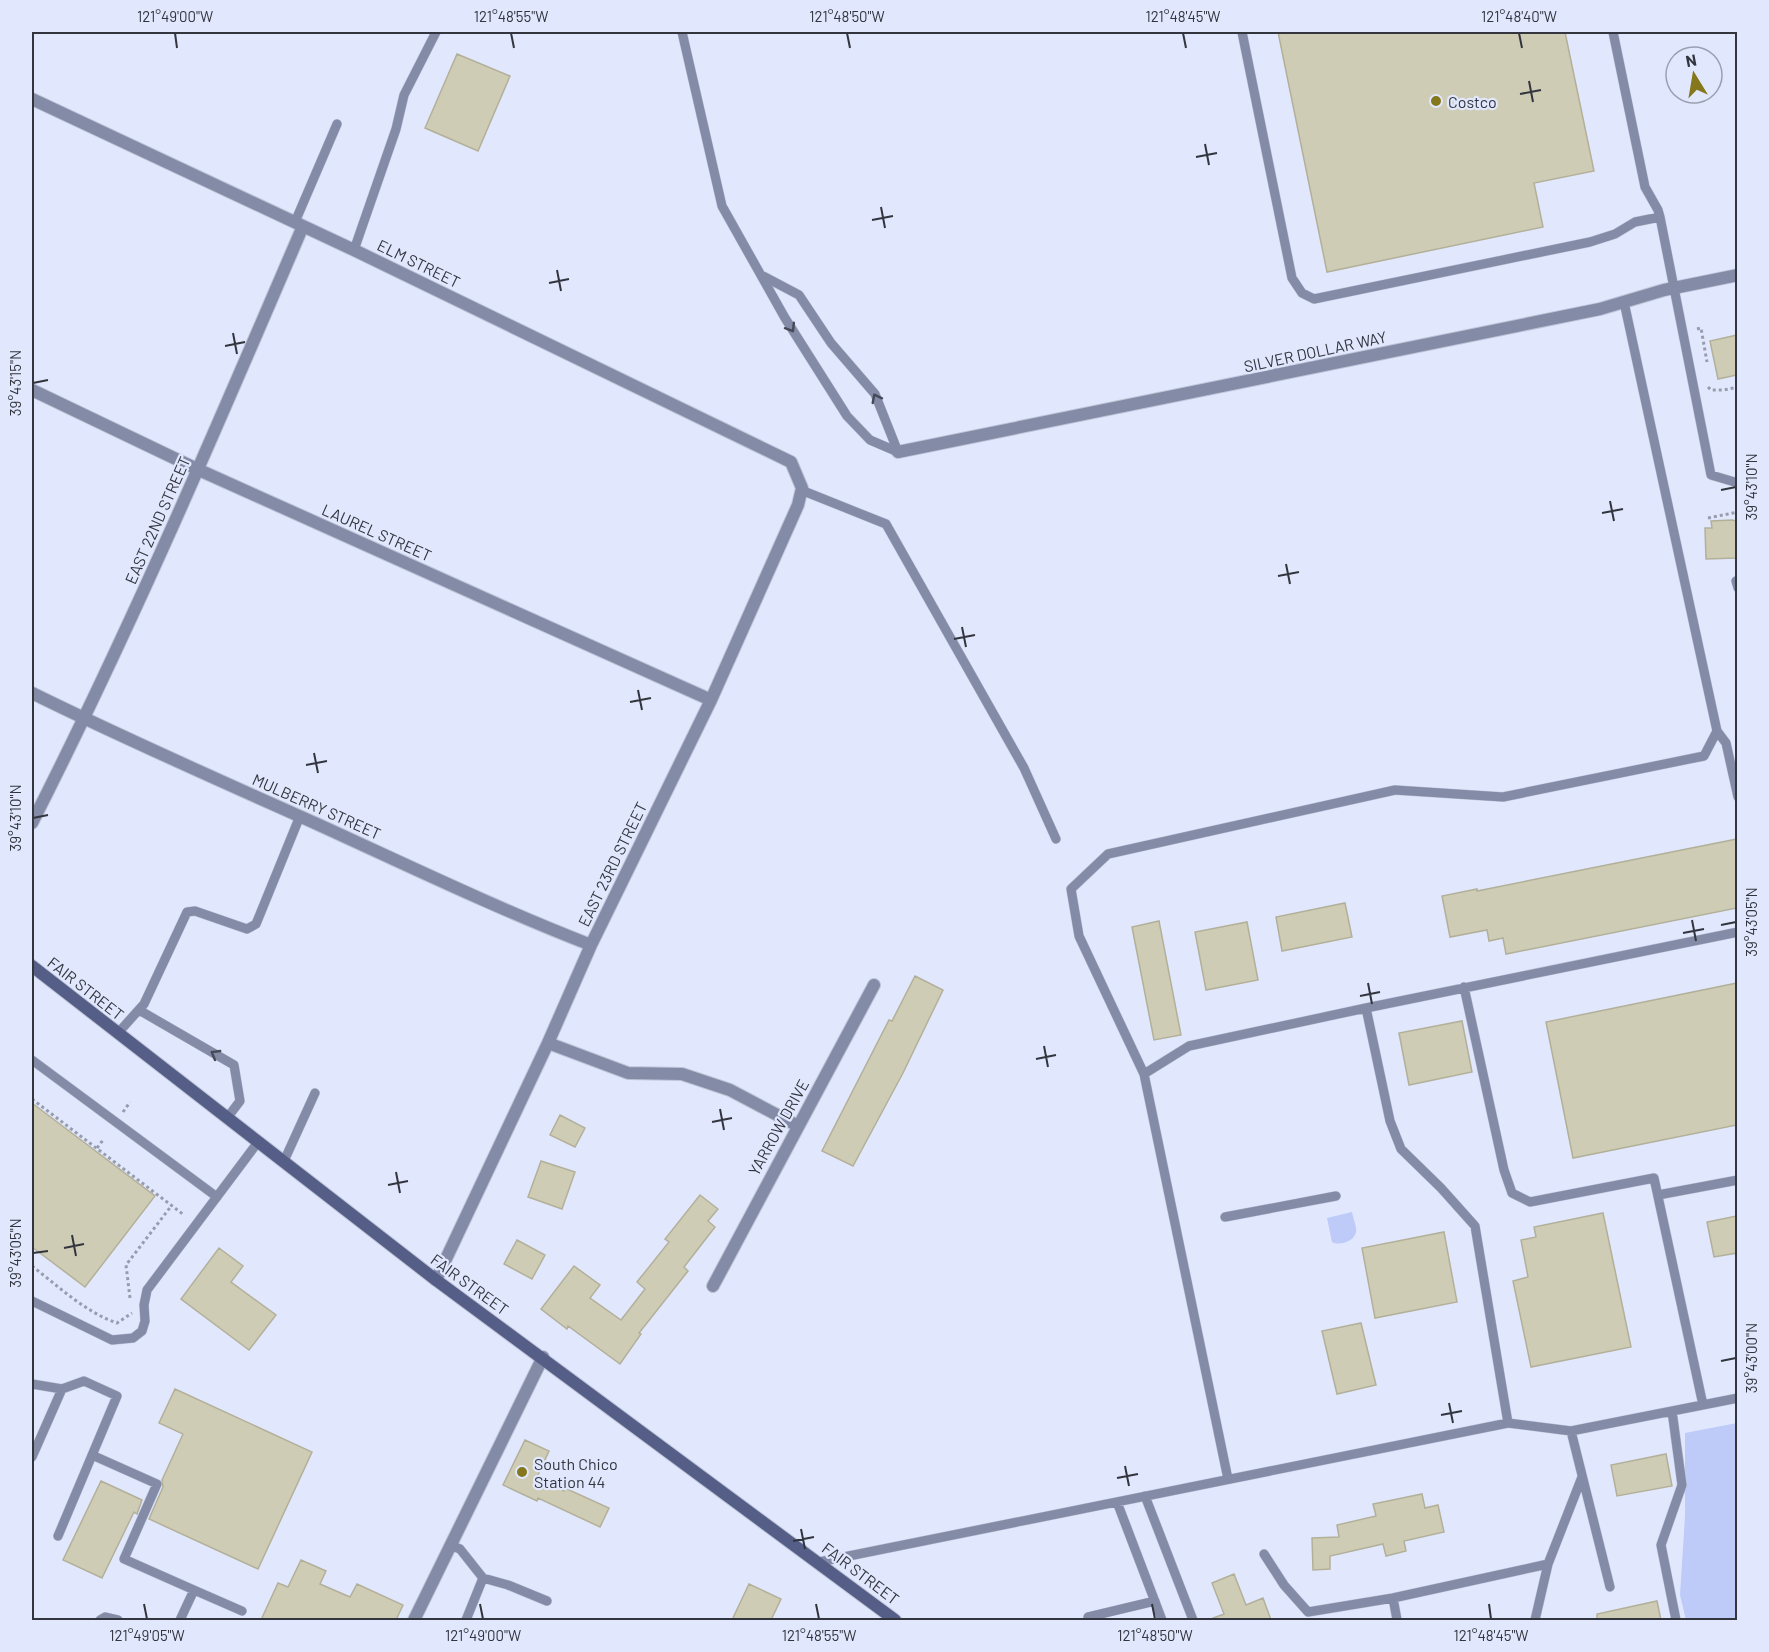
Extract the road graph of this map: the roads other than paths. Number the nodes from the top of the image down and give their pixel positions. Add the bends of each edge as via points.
1 (436, 32) edge
2 (682, 32) edge
3 (1242, 32) edge
4 (1613, 32) edge
5 (32, 99) edge
6 (337, 124) dead end
7 (1660, 217) junction
8 (299, 224) junction
9 (354, 250) junction
10 (1737, 275) edge
11 (763, 276) junction
12 (1674, 288) junction
13 (1624, 302) junction
14 (32, 390) edge
15 (898, 452) junction
16 (199, 470) junction
17 (1737, 483) edge
18 (801, 490) junction
19 (1737, 580) edge
20 (1737, 588) edge
21 (32, 693) edge
22 (711, 700) junction
23 (84, 719) junction
24 (1716, 731) junction
25 (1737, 797) edge
26 (300, 816) junction
27 (32, 822) edge
28 (1056, 840) dead end
29 (1737, 932) edge
30 (591, 945) junction
31 (32, 966) edge
32 (874, 985) dead end
33 (1464, 987) junction
34 (1366, 1008) junction
35 (139, 1010) junction
36 (118, 1033) junction
37 (548, 1043) junction
38 (32, 1060) edge
39 (1144, 1074) junction
40 (315, 1093) dead end
41 (227, 1118) junction
42 (798, 1126) junction
43 (258, 1142) junction
44 (284, 1161) junction
45 (1737, 1180) edge
46 (1658, 1195) junction
47 (1336, 1196) dead end
48 (217, 1197) junction
49 (1224, 1217) dead end
50 (436, 1280) junction
51 (713, 1286) dead end
52 (32, 1300) edge
53 (543, 1358) junction
54 (32, 1384) edge
55 (62, 1389) junction
56 (1737, 1398) edge
57 (1703, 1405) junction
58 (1672, 1411) junction
59 (1508, 1423) junction
60 (1571, 1431) junction
61 (92, 1455) junction
62 (32, 1457) edge
63 (1582, 1477) junction
64 (1228, 1479) junction
65 (1145, 1496) junction
66 (1117, 1502) junction
67 (58, 1536) dead end
68 (450, 1545) junction
69 (1264, 1554) dead end
70 (819, 1562) junction
71 (1548, 1564) junction
72 (483, 1578) junction
73 (1610, 1587) dead end
74 (194, 1590) junction
75 (1392, 1598) junction
76 (547, 1601) dead end
77 (1155, 1601) junction
78 (242, 1611) dead end
79 (1088, 1617) dead end
80 (100, 1620) edge
81 (118, 1620) edge
82 (180, 1620) edge
83 (414, 1620) edge
84 (466, 1620) edge
85 (896, 1620) edge
86 (1162, 1620) edge
87 (1192, 1620) edge
88 (1397, 1620) edge
89 (1534, 1620) edge
90 (1676, 1620) edge

1 - 9 lane via 404,94 396,129
2 - 11 lane via 722,206
3 - 7 lane via 1293,278 1302,293 1314,299 1590,242 1616,234 1635,222
4 - 7 lane via 1645,187
5 - 8 street, ELM STREET
6 - 8 lane
7 - 12 lane
8 - 9 street, ELM STREET
8 - 16 street, EAST 22ND STREET
9 - 18 street, ELM STREET via 791,462
10 - 12 street, SILVER DOLLAR WAY
11 -> 15 lane via 847,416 870,440
15 -> 11 lane via 875,394 831,343 799,296
12 - 13 street, SILVER DOLLAR WAY
12 - 17 lane via 1711,475
13 - 15 street, SILVER DOLLAR WAY
13 - 24 lane
14 - 16 street, LAUREL STREET
16 - 22 street, LAUREL STREET
16 - 23 street, EAST 22ND STREET
18 - 22 street, EAST 23RD STREET via 798,505
18 - 28 lane via 886,524 1024,768
19 - 20 lane
21 - 23 street, MULBERRY STREET
22 - 30 street, EAST 23RD STREET
23 - 26 street, MULBERRY STREET
23 - 27 street, EAST 22ND STREET
24 - 25 lane via 1726,743
24 - 39 lane via 1704,756 1503,797 1395,790 1108,855 1071,890 1079,936
26 - 30 street, MULBERRY STREET
26 - 35 lane via 256,924 247,929 195,911 187,912
29 - 33 lane
30 - 37 street, EAST 23RD STREET
31 - 36 street, FAIR STREET
32 - 42 street, YARROW DRIVE
33 - 34 lane
33 - 46 lane via 1512,1193 1530,1202 1654,1178
34 - 39 lane via 1189,1046
34 - 59 lane via 1390,1121 1401,1149 1475,1226
35 - 36 lane
41 -> 35 lane via 240,1101 234,1065
36 - 41 street, FAIR STREET
37 - 42 street via 628,1073 682,1074 711,1083
37 - 50 street, EAST 23RD STREET
38 - 48 lane
39 - 64 lane
40 - 44 lane
41 - 43 street, FAIR STREET
42 - 51 street, YARROW DRIVE
43 - 44 street, FAIR STREET
43 - 48 lane
44 - 50 street, FAIR STREET
45 - 46 lane
46 - 57 lane
47 - 49 lane
48 - 52 lane via 147,1290 145,1321 142,1331 133,1338 112,1340
50 - 53 street, FAIR STREET
53 - 68 street
53 - 70 street, FAIR STREET
54 - 55 lane
55 - 61 lane via 84,1381 117,1396
55 - 62 lane
56 - 57 lane
57 - 58 lane
58 - 60 lane
58 - 90 lane via 1682,1485 1661,1545
59 - 60 lane
59 - 64 lane
60 - 63 lane
61 - 67 lane
61 - 74 lane via 157,1484 124,1559
63 - 71 lane
63 - 73 lane
64 - 65 lane
65 - 66 lane
65 - 87 lane
66 - 70 lane
66 - 77 lane
68 - 72 lane via 460,1549
68 - 83 street
69 - 75 lane via 1308,1612
70 - 85 street, FAIR STREET
71 - 75 lane
71 - 89 lane
72 - 76 lane
72 - 84 lane
74 - 78 lane
74 - 82 lane
75 - 88 lane
77 - 79 lane
77 - 86 lane
80 - 81 lane

